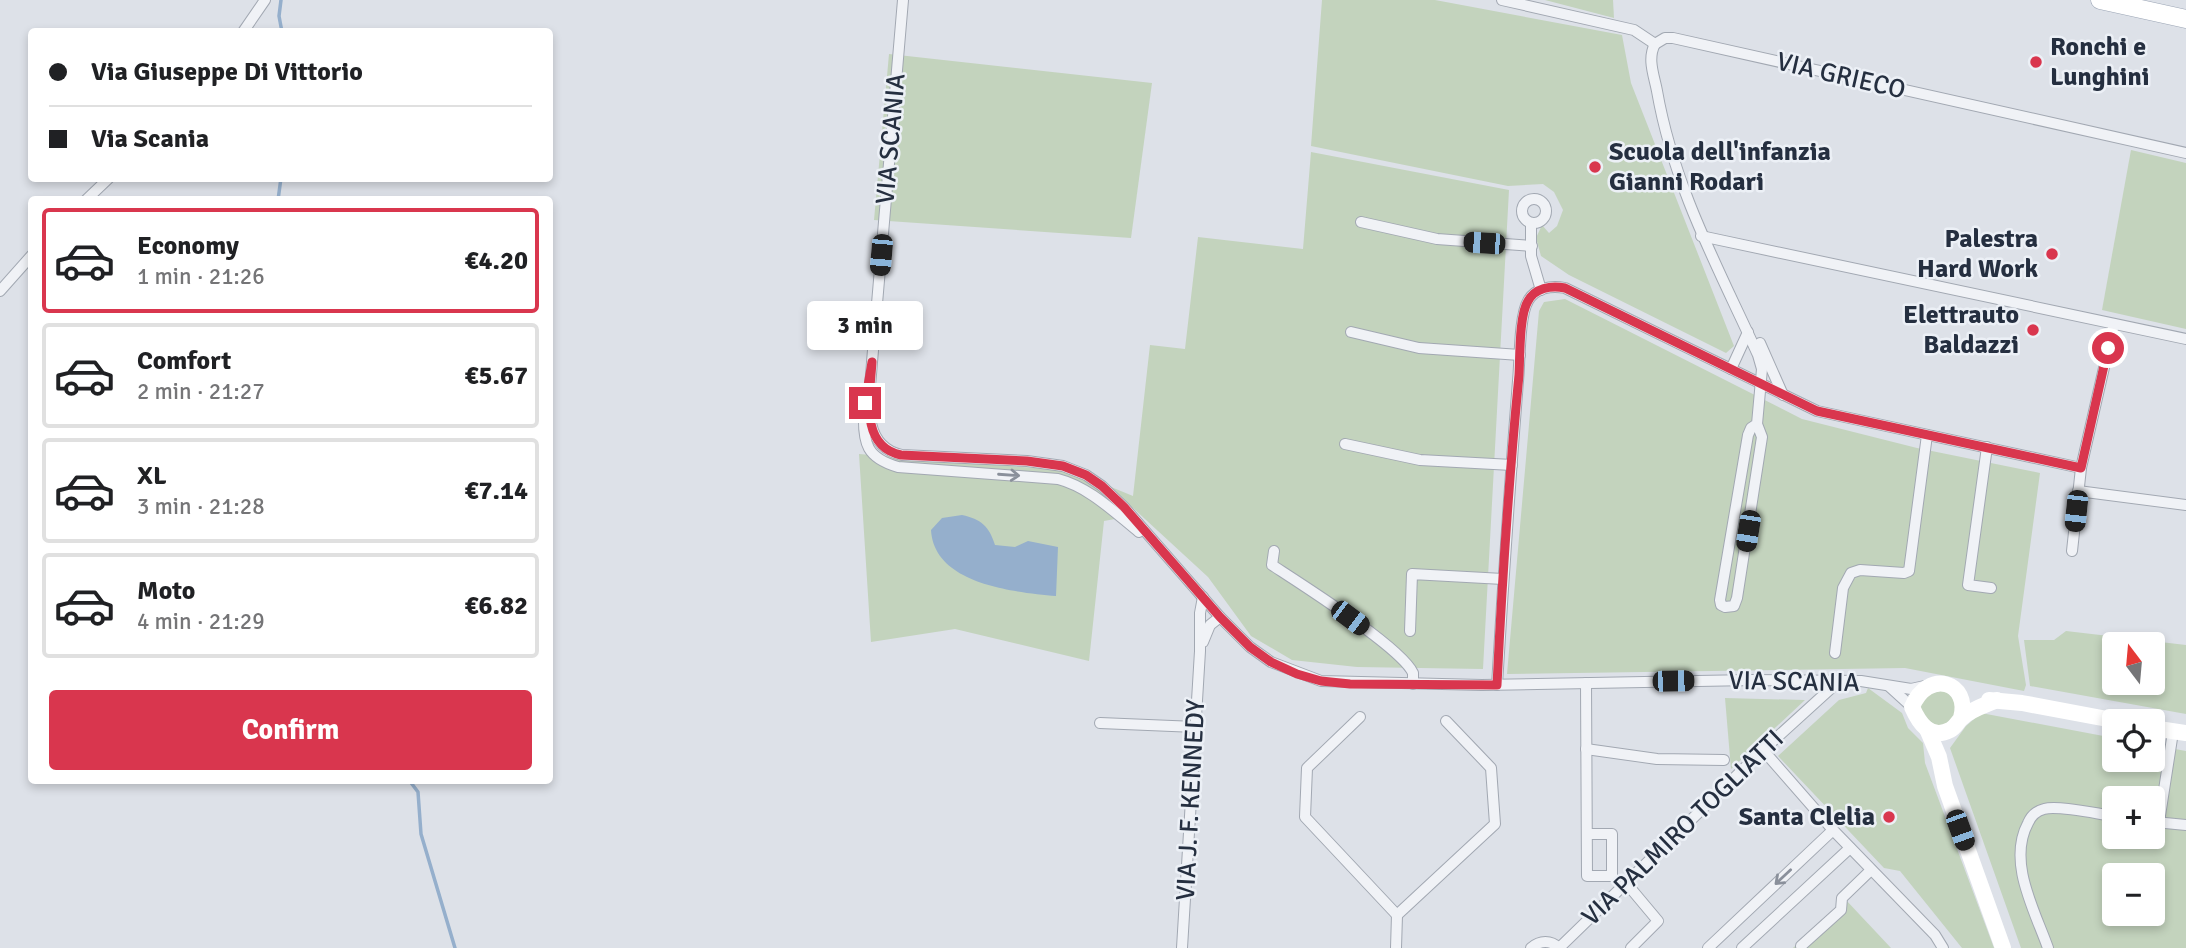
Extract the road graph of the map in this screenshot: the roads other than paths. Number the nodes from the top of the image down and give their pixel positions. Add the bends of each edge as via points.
1 (265, 0) edge
2 (903, 0) edge
3 (1502, 0) edge
4 (2100, 0) edge
5 (2186, 19) edge
6 (246, 28) edge
7 (1655, 44) junction
8 (2186, 153) edge
9 (105, 182) edge
10 (90, 196) edge
11 (1361, 222) dead end
12 (1531, 223) dead end
13 (1701, 236) junction
14 (1532, 246) junction
15 (28, 260) edge
16 (1541, 290) junction
17 (0, 291) edge
18 (2114, 324) junction
19 (1748, 331) junction
20 (1351, 332) dead end
21 (2186, 340) edge
22 (1520, 355) junction
23 (1731, 369) junction
24 (1761, 384) junction
25 (1783, 395) junction
26 (1757, 424) junction
27 (1927, 435) junction
28 (1345, 444) dead end
29 (1986, 447) junction
30 (1512, 465) junction
31 (2081, 468) junction
32 (2078, 491) junction
33 (2186, 505) edge
34 (1273, 551) dead end
35 (2072, 551) dead end
36 (1503, 579) junction
37 (1991, 588) dead end
38 (1203, 597) junction
39 (1220, 617) junction
40 (1410, 631) dead end
41 (1200, 651) junction
42 (1835, 653) dead end
43 (1839, 681) junction
44 (1586, 683) junction
45 (1413, 684) junction
46 (1497, 685) junction
47 (1930, 685) junction
48 (1890, 687) junction
49 (1960, 695) junction
50 (1997, 700) junction
51 (1912, 707) junction
52 (1360, 717) dead end
53 (2102, 718) edge
54 (1446, 721) dead end
55 (1100, 723) dead end
56 (1956, 724) junction
57 (1196, 727) junction
58 (1927, 729) junction
59 (2180, 733) edge
60 (1586, 748) junction
61 (1763, 750) junction
62 (1939, 757) junction
63 (1724, 760) dead end
64 (2165, 789) edge
65 (2102, 815) edge
66 (2165, 823) edge
67 (2186, 825) edge
68 (1833, 830) junction
69 (1587, 834) junction
70 (1850, 848) junction
71 (1871, 870) junction
72 (1627, 884) junction
73 (1397, 915) junction
74 (1799, 945) edge
75 (1182, 948) edge
76 (1396, 948) edge
77 (1531, 948) edge
78 (1559, 948) edge
79 (1631, 948) edge
80 (1708, 948) edge
81 (1742, 948) edge
82 (1943, 948) edge
83 (2003, 948) edge
84 (2048, 948) edge

1 - 6 street
2 - 38 street, VIA SCANIA via 864,439 875,457 898,467 1069,482 1162,550
3 - 7 street via 1634,30
4 - 5 main road
7 - 8 street, VIA GRIECO via 1673,38
7 - 13 street via 1651,58 1658,101
9 - 10 street
11 - 14 street via 1437,240
12 - 14 street
13 - 18 street
13 - 19 street
14 - 16 street
15 - 17 street
16 - 22 street via 1524,311
16 - 23 street via 1565,288
18 - 21 street
18 - 31 street
19 - 23 street
19 - 24 street via 1762,369
19 - 25 street via 1761,344
20 - 22 street via 1419,348
22 - 30 street
23 - 24 street
24 - 25 street
24 - 26 street
25 - 27 street via 1817,411
26 - 26 street via 1748,435 1733,516 1720,600 1725,607 1734,606 1739,590 1762,437
27 - 29 street
27 - 42 street via 1909,571 1851,573 1843,588
28 - 30 street via 1420,460
29 - 31 street
29 - 37 street via 1968,585
30 - 36 street
31 - 32 street
32 - 33 street
32 - 35 street
34 - 45 street via 1272,565 1402,659 1413,673
36 - 40 street via 1412,574
36 - 46 street
38 - 39 street, VIA SCANIA
38 - 41 street, VIA J. F. KENNEDY
39 - 41 street via 1205,633
39 - 45 street, VIA SCANIA via 1250,647 1297,674 1321,681
41 - 57 street, VIA J. F. KENNEDY
43 - 44 street, VIA SCANIA
43 - 48 street, VIA SCANIA
43 - 61 street, VIA PALMIRO TOGLIATTI
44 - 46 street, VIA SCANIA
44 - 60 street
45 - 46 street, VIA SCANIA
47 - 48 street, VIA SCANIA
47 - 49 main road, VIA SCANIA via 1950,686
47 - 51 main road
48 - 51 street, VIA SCANIA
49 - 50 main road, VIA SCANIA
49 - 56 main road via 1963,710
50 - 53 main road, VIA SCANIA
50 - 56 main road
51 - 58 main road, VIA SCANIA
52 - 73 street via 1307,768 1306,817
54 - 73 street via 1491,768 1495,824
55 - 57 street
56 - 58 main road via 1943,732
56 - 62 main road
57 - 75 street, VIA J. F. KENNEDY
58 - 62 main road, VIA SCANIA
59 - 64 street
60 - 63 street via 1657,759
60 - 69 street
61 - 68 street
61 - 72 street, VIA PALMIRO TOGLIATTI
62 - 83 main road, VIA SCANIA via 1945,786
65 - 84 street via 2044,808 2031,816 2025,827 2021,867
66 - 67 street
68 - 70 street
68 -> 80 street
69 - 69 street via 1587,876 1612,876 1612,834
70 - 71 street
70 - 81 street
71 - 74 street via 1842,898 1841,910
71 - 82 street
72 - 78 street, VIA PALMIRO TOGLIATTI
72 - 79 street via 1658,921
73 - 76 street
77 - 78 street via 1547,941

